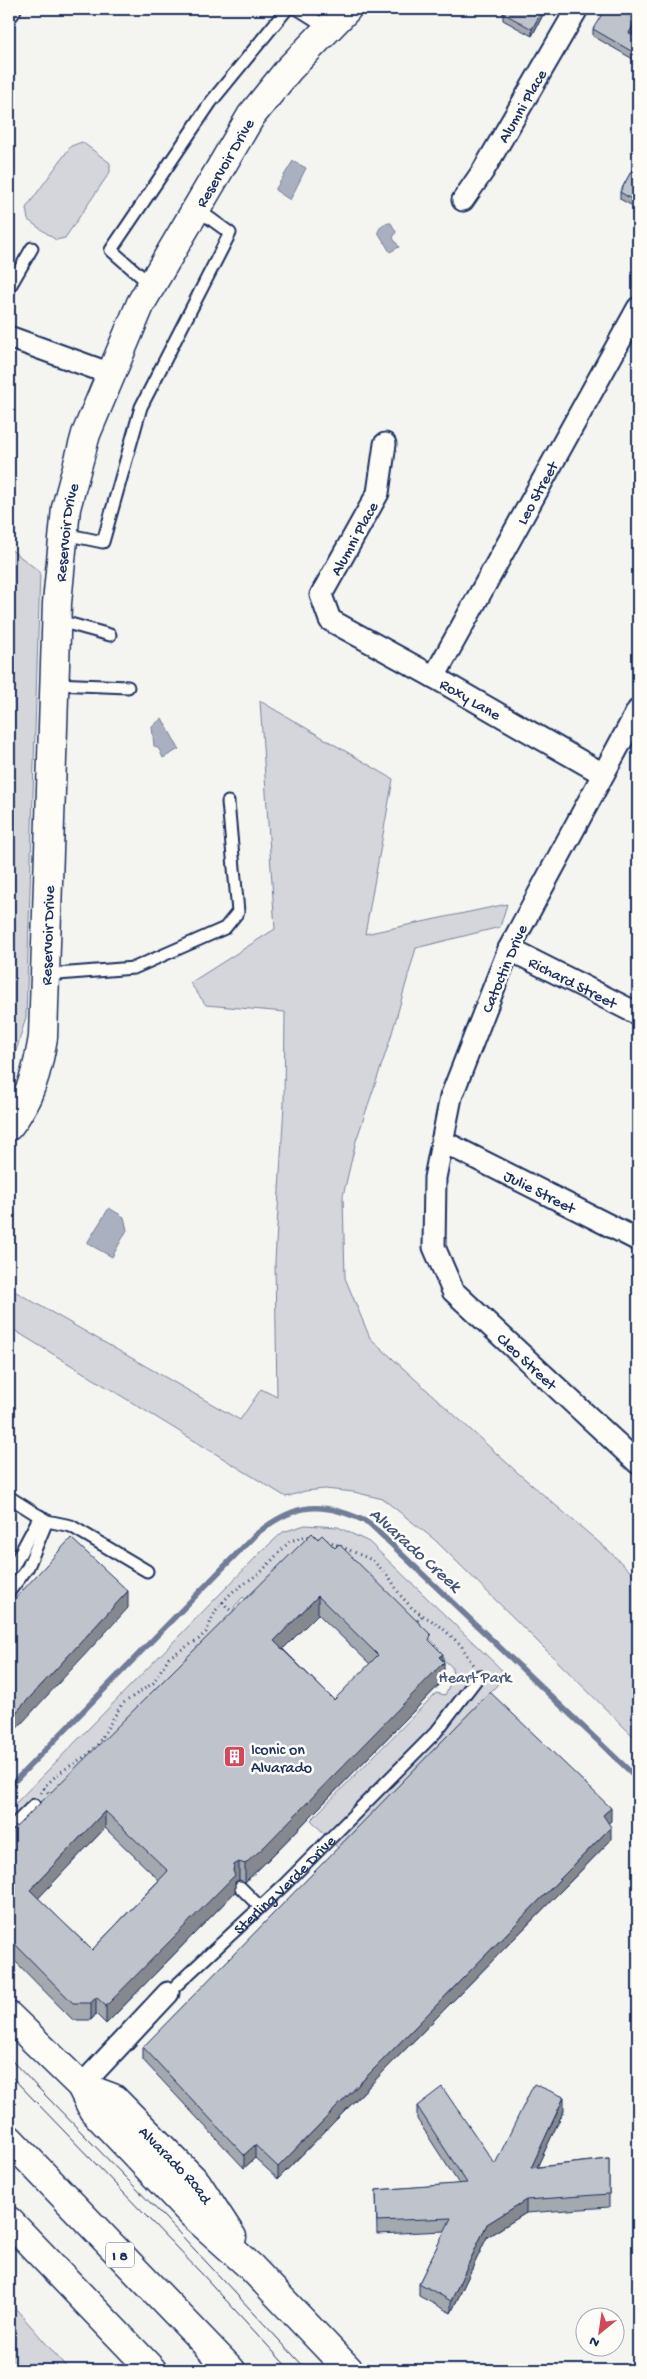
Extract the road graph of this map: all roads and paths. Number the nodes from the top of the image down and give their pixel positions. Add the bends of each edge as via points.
1 (287, 9) edge
2 (298, 9) edge
3 (577, 9) edge
4 (337, 18) edge
5 (463, 200) dead end
6 (196, 209) junction
7 (32, 248) dead end
8 (151, 285) junction
9 (9, 288) edge
10 (638, 308) edge
11 (9, 336) edge
12 (111, 374) junction
13 (385, 444) dead end
14 (64, 534) junction
15 (56, 620) junction
16 (337, 624) joint
17 (110, 635) dead end
18 (434, 677) junction
19 (54, 684) junction
20 (128, 687) dead end
21 (638, 710) edge
22 (603, 774) junction
23 (228, 802) dead end
24 (509, 949) junction
25 (45, 975) junction
26 (638, 1014) edge
27 (9, 1126) edge
28 (442, 1141) junction
29 (638, 1240) edge
30 (434, 1247) joint
31 (638, 1463) edge
32 (9, 1497) edge
33 (43, 1518) junction
34 (147, 1571) dead end
35 (9, 1572) edge
36 (9, 1592) edge
37 (222, 1602) junction
38 (422, 1616) junction
39 (241, 1620) edge
40 (410, 1628) edge
41 (479, 1676) joint
42 (44, 1788) junction
43 (55, 1800) edge
44 (34, 1804) joint
45 (9, 1829) edge
46 (240, 1887) edge
47 (260, 1907) junction
48 (168, 1993) joint
49 (9, 2016) edge
50 (81, 2086) junction
51 (9, 2139) edge
52 (9, 2221) edge
53 (152, 2370) edge
54 (231, 2370) edge
55 (349, 2370) edge

1 - 8 lane via 211,102 111,250
2 - 4 lane
3 - 5 street, Alumni Place
4 - 6 main road, Reservoir Drive via 251,116
6 - 8 main road, Reservoir Drive
6 - 14 lane via 230,233 140,406 102,542
7 - 9 lane
8 - 12 main road, Reservoir Drive
10 - 18 street, Leo Street
11 - 12 street
12 - 14 main road, Reservoir Drive via 86,434 66,508
13 - 16 street, Alumni Place via 378,493 321,595 330,620
14 - 15 main road, Reservoir Drive
15 - 17 lane
15 - 19 main road, Reservoir Drive
16 - 18 street, Roxy Lane
18 - 22 street, Roxy Lane
19 - 20 lane
19 - 25 main road, Reservoir Drive
21 - 22 street, Catoctin Drive
22 - 24 street, Catoctin Drive
23 - 25 lane via 238,912 225,928 134,968
24 - 26 street, Richard Street
24 - 28 street, Catoctin Drive via 451,1097
25 - 27 main road, Reservoir Drive via 43,1037 37,1071 21,1112
28 - 29 street, Julie Street
28 - 30 street, Catoctin Drive via 435,1178
30 - 31 street, Cleo Street via 453,1291
32 - 33 lane
33 - 34 lane via 71,1526
33 - 35 lane
33 - 36 lane via 28,1566
37 - 38 path via 240,1585 262,1572 290,1541 306,1536 331,1542 372,1560
37 - 39 path
37 - 42 path via 206,1632 169,1657 153,1683 122,1704 96,1747 58,1773
38 - 40 path
38 - 41 path via 440,1626 461,1645
41 - 47 lane, Sterling Verde Drive via 436,1732
42 - 43 path
42 - 44 path
44 - 45 lane
46 - 47 lane
47 - 48 lane, Sterling Verde Drive
48 - 50 street, Sterling Verde Drive
49 - 50 main road, Alvarado Road
50 - 55 main road, Alvarado Road via 93,2110
51 - 54 main road, I 8
52 - 53 main road

